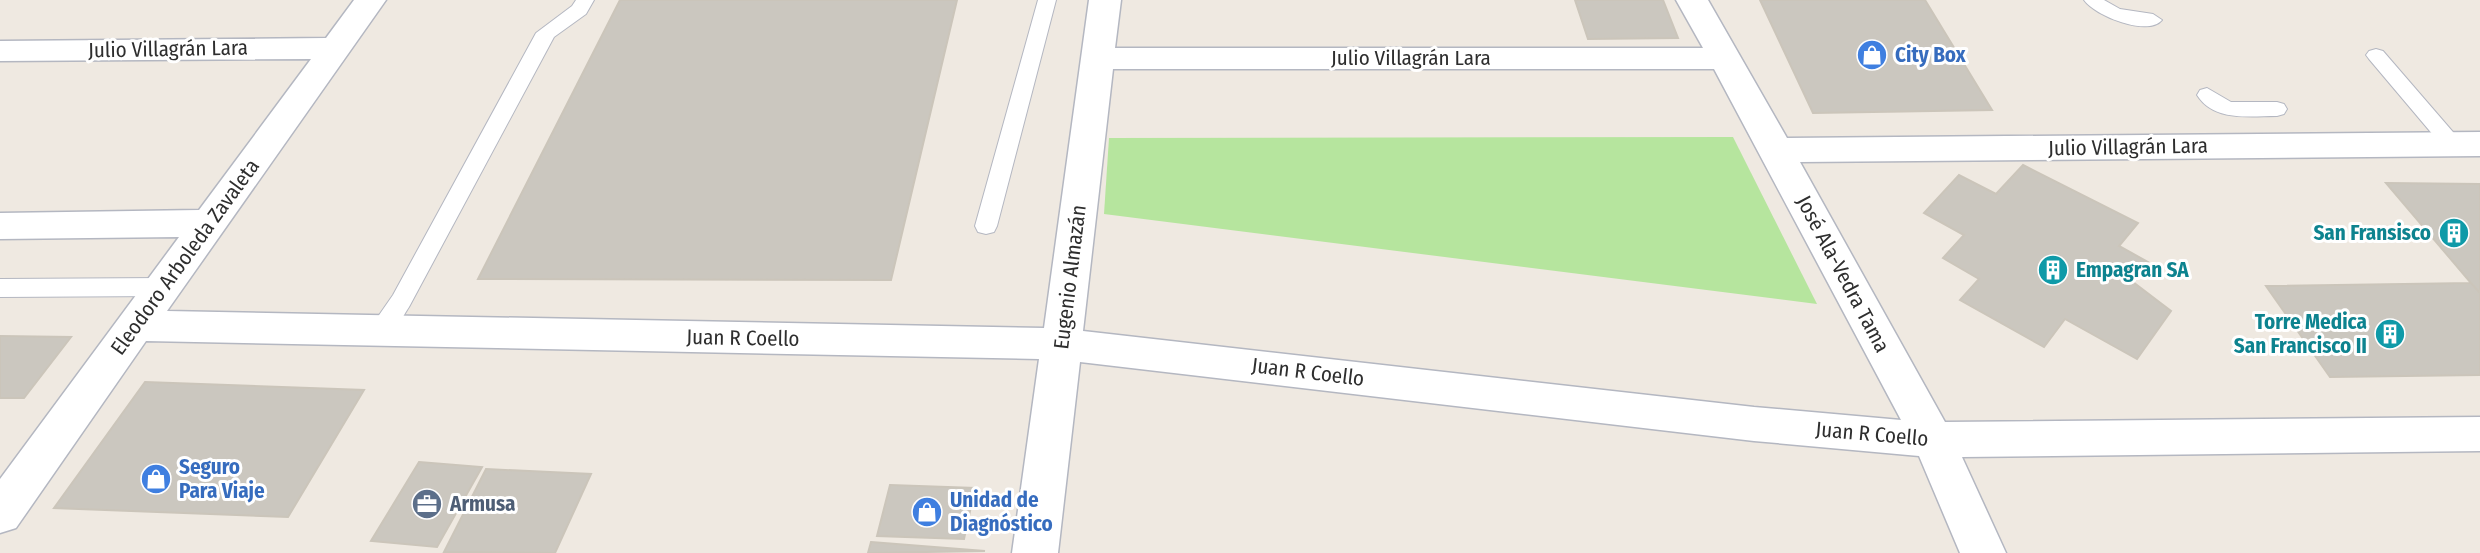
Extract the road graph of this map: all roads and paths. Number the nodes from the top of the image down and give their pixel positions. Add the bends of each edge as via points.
1 (370, 0) edge
2 (585, 0) edge
3 (1047, 0) edge
4 (1105, 0) edge
5 (1692, 0) edge
6 (2093, 0) edge
7 (2153, 20) dead end
8 (335, 48) junction
9 (0, 51) edge
10 (2376, 55) dead end
11 (1098, 58) junction
12 (1724, 59) junction
13 (2207, 95) dead end
14 (2277, 109) dead end
15 (2466, 144) edge
16 (1776, 150) junction
17 (210, 223) junction
18 (0, 226) edge
19 (986, 226) dead end
20 (163, 286) junction
21 (0, 288) edge
22 (135, 326) junction
23 (380, 331) junction
24 (1062, 344) junction
25 (2480, 434) edge
26 (1933, 440) junction
27 (0, 514) edge
28 (1035, 553) edge
29 (1983, 553) edge

1 - 8 street, Eleodoro Arboleda Zavaleta
2 - 23 lane via 579,10 547,33 401,301
3 - 19 lane
4 - 11 street, Eugenio Almazán
5 - 12 street, José Ala-Vedra Tama
6 - 7 lane via 2103,10 2124,18
8 - 9 street, Julio Villagrán Lara
8 - 17 street, Eleodoro Arboleda Zavaleta
10 - 15 lane
11 - 12 street, Julio Villagrán Lara
11 - 24 street, Eugenio Almazán
12 - 16 street, José Ala-Vedra Tama
13 - 14 lane via 2226,109
15 - 16 street, Julio Villagrán Lara
16 - 26 street, José Ala-Vedra Tama
17 - 18 street
17 - 20 street, Eleodoro Arboleda Zavaleta
20 - 21 lane
20 - 22 street, Eleodoro Arboleda Zavaleta
22 - 23 street, Juan R Coello
22 - 27 street, Eleodoro Arboleda Zavaleta
23 - 24 street, Juan R Coello
24 - 26 street, Juan R Coello via 1754,424
24 - 28 street, Eugenio Almazán
25 - 26 street, Juan R Coello
26 - 29 street, José Ala-Vedra Tama

